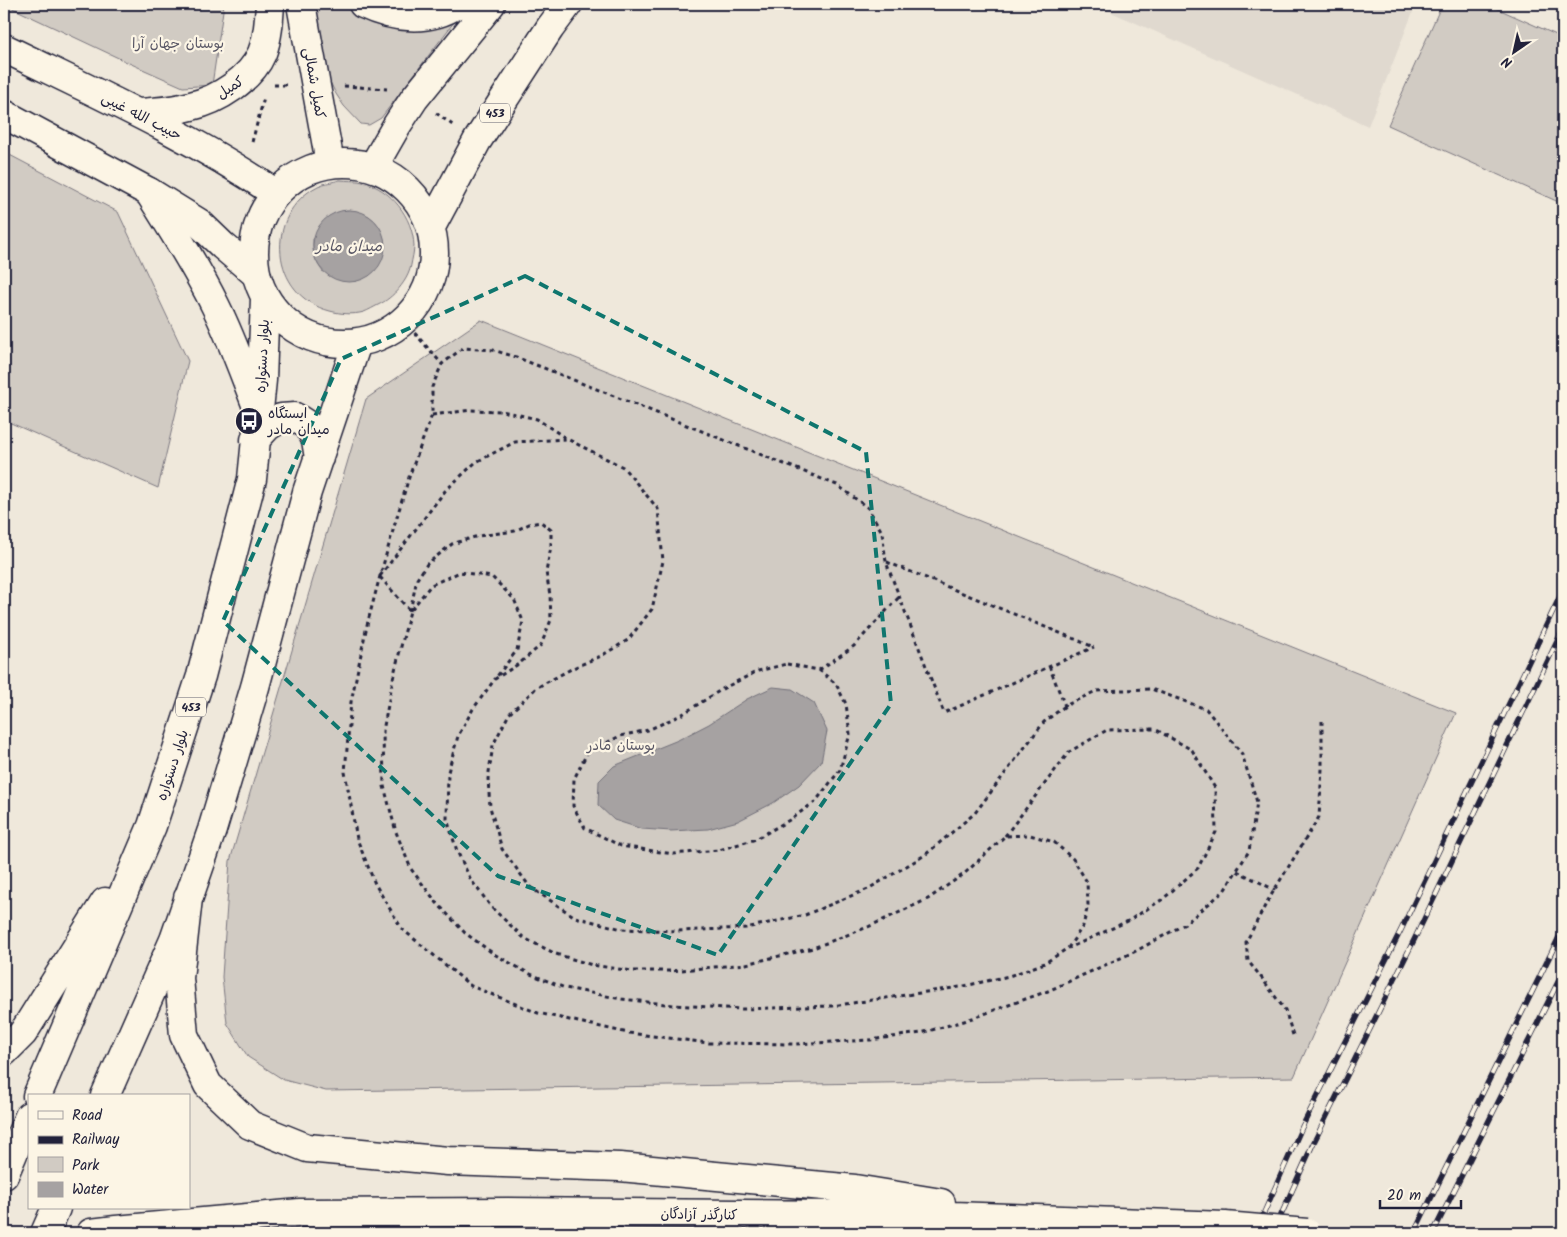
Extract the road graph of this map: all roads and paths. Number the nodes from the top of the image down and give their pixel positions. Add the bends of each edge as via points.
1 (270, 4) edge
2 (301, 4) edge
3 (363, 4) edge
4 (457, 4) edge
5 (491, 4) edge
6 (568, 4) edge
7 (4, 48) edge
8 (343, 86) dead end
9 (391, 89) dead end
10 (265, 95) dead end
11 (430, 110) dead end
12 (138, 113) junction
13 (4, 114) edge
14 (454, 126) dead end
15 (252, 142) dead end
16 (330, 163) junction
17 (373, 167) junction
18 (149, 192) junction
19 (275, 193) junction
20 (431, 227) junction
21 (255, 273) junction
22 (265, 298) junction
23 (404, 321) junction
24 (357, 343) junction
25 (442, 364) junction
26 (258, 410) junction
27 (432, 415) junction
28 (567, 439) junction
29 (255, 440) junction
30 (319, 458) junction
31 (886, 562) junction
32 (380, 576) junction
33 (899, 597) junction
34 (410, 611) junction
35 (1050, 666) junction
36 (819, 670) junction
37 (495, 679) junction
38 (1065, 706) junction
39 (1322, 721) dead end
40 (152, 826) junction
41 (1005, 836) junction
42 (1237, 871) junction
43 (1275, 890) junction
44 (188, 898) junction
45 (1068, 948) junction
46 (1293, 1035) dead end
47 (4, 1052) edge
48 (38, 1094) edge
49 (106, 1094) edge
50 (28, 1118) edge
51 (4, 1175) edge
52 (55, 1210) edge
53 (1043, 1219) junction
54 (104, 1232) edge
55 (45, 1233) edge
56 (1307, 1233) edge

1 - 12 main road, کمیل via 266,38 261,54 248,75 193,106
2 - 16 main road, کمیل شمالی
3 - 4 main road via 401,16 426,16
5 - 17 main road via 414,99
6 - 20 main road, 453 via 476,141
7 - 12 main road, حبیب الله غیبی
8 - 9 path
10 - 15 path
11 - 14 path
12 - 19 main road, حبیب الله غیبی via 181,135
13 - 18 main road
16 - 17 main road via 359,163
16 - 19 main road via 309,168
17 - 20 main road via 392,176 409,190
18 - 21 main road via 199,223
18 - 26 main road via 215,304
19 - 21 main road via 259,217 253,245
20 - 23 main road via 434,253 431,278 420,302
21 - 22 main road
22 - 24 main road via 282,320 304,335 330,343
22 - 26 main road, بلوار دستواره / 453
23 - 24 main road via 382,336
23 - 25 path
24 - 30 main road
25 - 27 path via 432,387
25 - 31 path via 463,348 493,350 516,357 837,485 868,508 882,532
26 - 29 main road, بلوار دستواره / 453
27 - 28 path via 471,410 502,411 537,419
27 - 32 path via 410,474
28 - 32 path via 515,442 476,462 445,491
28 - 38 path via 623,467 658,509 663,561 652,609 628,640 536,688 510,714 493,746 488,779 490,808 502,849 530,887 575,916 622,929 746,928 805,915 868,889 925,855 974,813 1044,722
29 - 30 main road via 280,418 295,417 309,426 316,440
29 - 40 main road, بلوار دستواره / 453 via 252,479 201,676
30 - 44 main road via 255,687
31 - 33 path
31 - 35 path via 1094,647
32 - 34 path
32 - 42 path via 351,702 345,772 357,839 376,884 402,929 471,986 538,1014 628,1033 709,1043 795,1044 870,1040 921,1033 1048,991 1136,951 1185,924 1224,891
33 - 35 path via 944,713
33 - 36 path via 854,646
34 - 37 path via 431,586 460,572 492,577 514,599 523,621 516,650
34 - 37 path via 417,578 427,564 452,544 478,536 516,531 541,522 552,530 546,572 552,620 541,645
34 - 45 path via 383,731 384,786 396,832 411,869 437,903 465,932 528,974 565,988 674,1005 743,1009 832,1006 960,987 1009,976 1044,963
35 - 38 path
36 - 36 path via 836,684 846,704 850,734 840,770 816,801 791,819 756,840 719,850 673,854 621,846 585,828 573,806 574,779 587,753 620,736 648,730 681,715 758,671 788,664
37 - 41 path via 458,736 448,772 447,819 471,880 492,908 524,938 556,954 632,971 671,971 746,964 813,948 928,899 964,874
38 - 42 path via 1096,691 1151,689 1206,709 1242,754 1257,802 1249,851
39 - 43 path via 1319,817
40 - 47 main road via 23,1033
40 - 48 main road, بلوار دستواره / 453
41 - 45 path via 1030,835 1054,842 1073,859 1087,882 1088,905 1083,926
41 - 45 path via 1069,752 1107,730 1155,730 1192,750 1215,788 1216,832 1198,868 1163,899 1128,921
42 - 43 path
43 - 46 path via 1246,942 1248,961 1284,1010
44 - 49 main road via 174,940
44 - 53 main road via 179,978 184,1035 208,1085 250,1126 307,1148 448,1161 620,1167 855,1189
50 - 51 main road
52 - 55 main road
53 - 54 main road, کنارگذر آزادگان via 518,1212 300,1213
53 - 56 main road, کنارگذر آزادگان, bridge via 1225,1226

